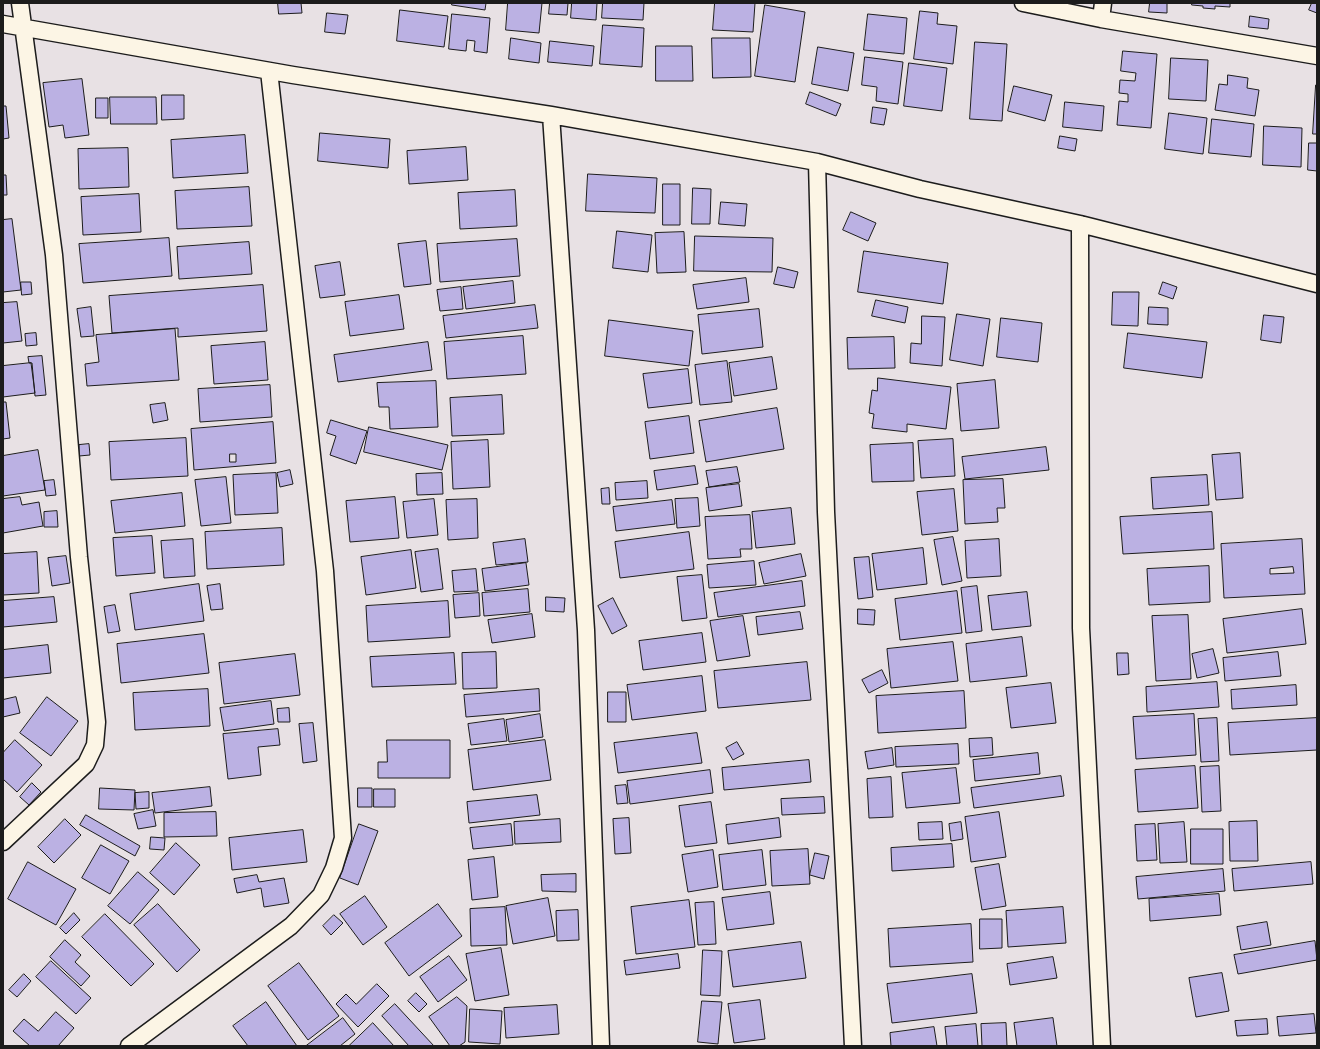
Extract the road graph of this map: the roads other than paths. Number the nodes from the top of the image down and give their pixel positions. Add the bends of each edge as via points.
1 (20, 3) edge
2 (1023, 3) edge
3 (1102, 11) edge
4 (3, 24) edge
5 (23, 28) junction
6 (1317, 56) edge
7 (269, 71) junction
8 (551, 115) junction
9 (816, 162) junction
10 (1080, 224) junction
11 (1317, 284) edge
12 (3, 842) edge
13 (129, 1046) edge
14 (601, 1046) edge
15 (853, 1046) edge
16 (1102, 1046) edge

1 - 5 street
2 - 3 street
3 - 6 street
4 - 5 street
5 - 7 street
5 - 12 street via 54,255 79,557 97,722 95,745 86,764
7 - 8 street
7 - 13 street via 325,571 343,838 334,868 321,895 291,926
8 - 9 street
8 - 14 street via 586,630
9 - 10 street via 920,189
9 - 15 street via 826,512
10 - 11 street
10 - 16 street via 1081,628

